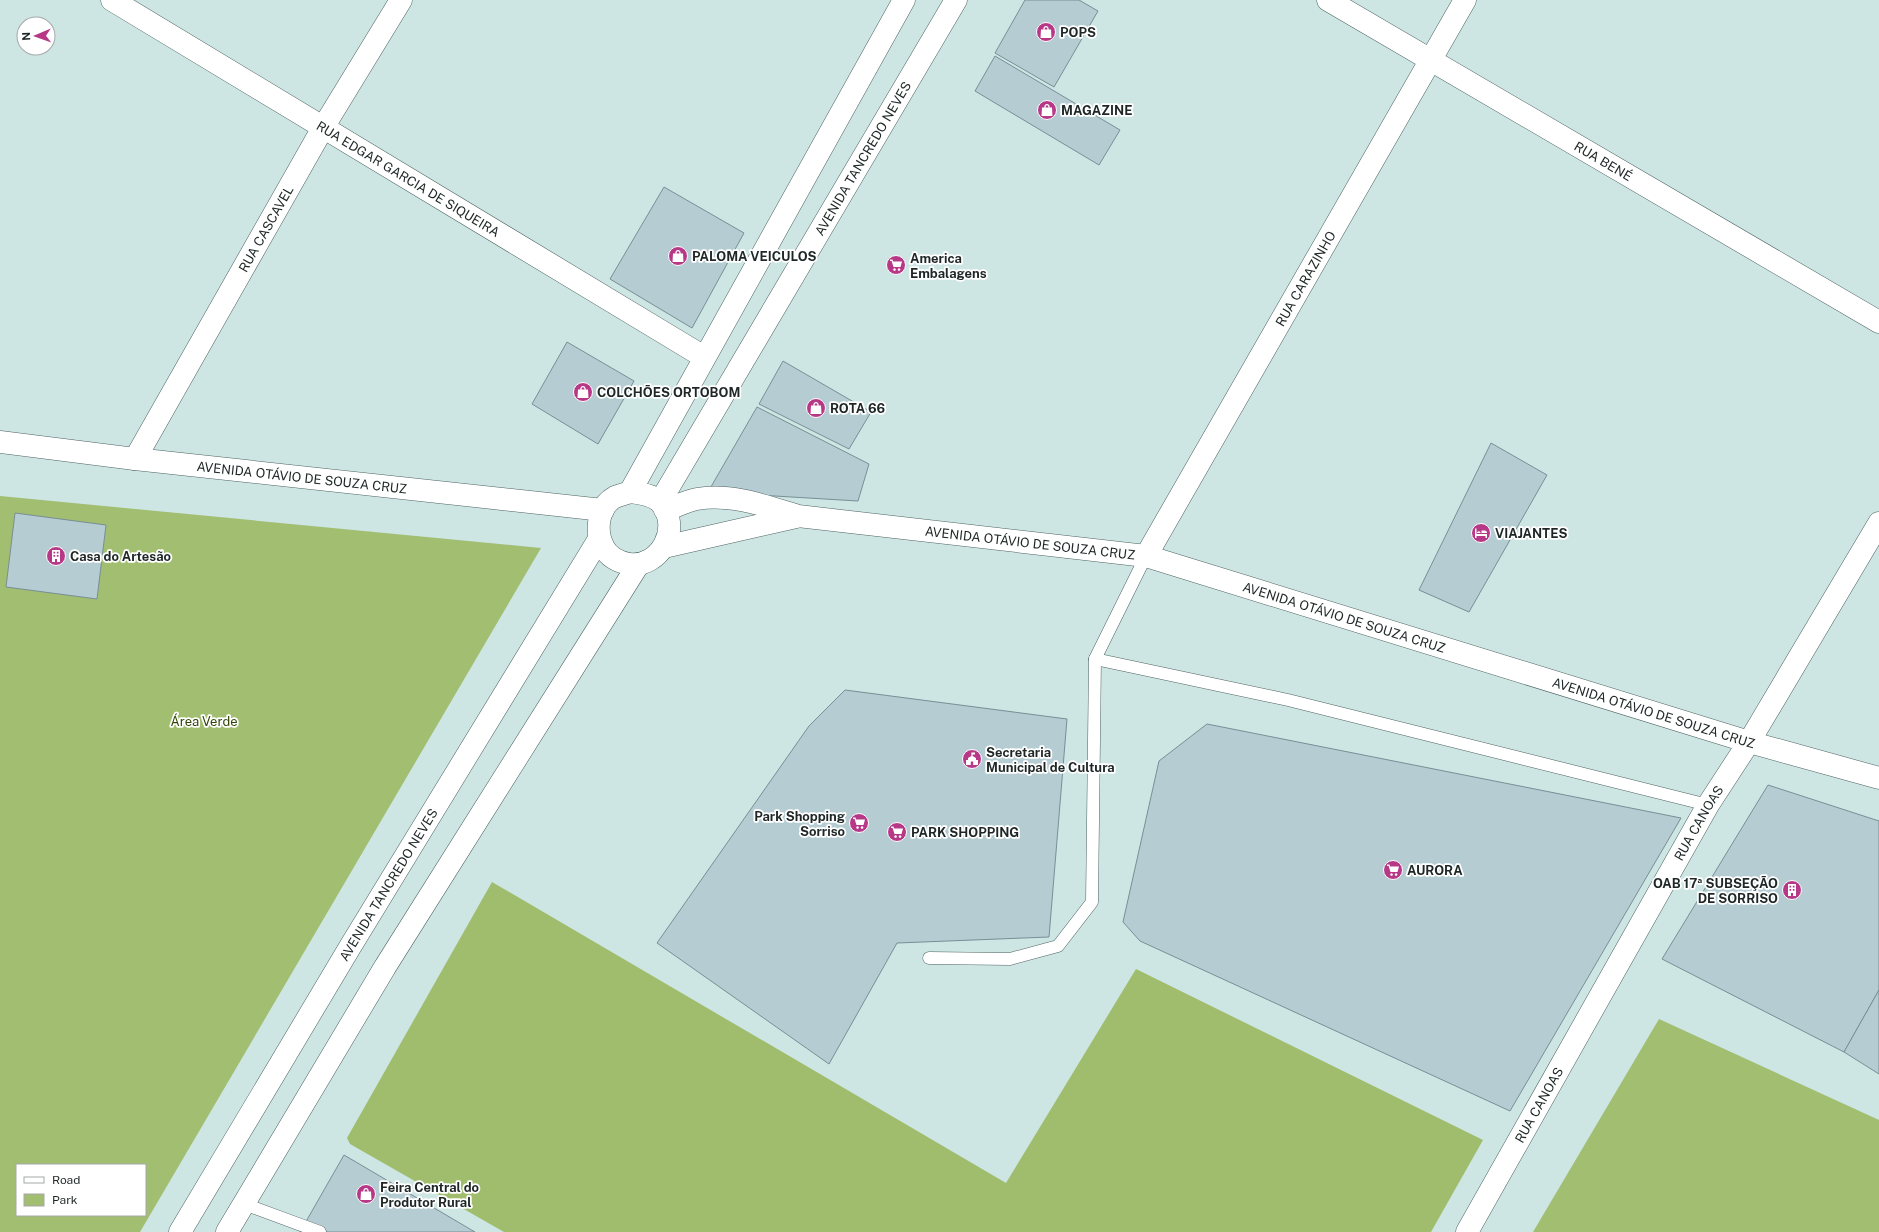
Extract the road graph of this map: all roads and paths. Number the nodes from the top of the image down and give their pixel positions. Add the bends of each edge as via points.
1 (112, 0) edge
2 (401, 0) edge
3 (904, 0) edge
4 (956, 0) edge
5 (1328, 0) edge
6 (1465, 0) edge
7 (1431, 60) junction
8 (324, 126) junction
9 (1879, 322) edge
10 (704, 357) junction
11 (0, 442) edge
12 (135, 459) junction
13 (630, 492) junction
14 (663, 506) junction
15 (603, 510) junction
16 (798, 516) junction
17 (1879, 523) edge
18 (599, 539) junction
19 (664, 547) junction
20 (1146, 556) junction
21 (638, 565) junction
22 (1095, 658) junction
23 (1749, 742) junction
24 (1879, 778) edge
25 (1708, 805) junction
26 (929, 958) dead end
27 (244, 1204) junction
28 (180, 1232) edge
29 (227, 1232) edge
30 (320, 1232) edge
31 (1467, 1232) edge

1 - 8 street, RUA EDGAR GARCIA DE SIQUEIRA
2 - 8 street, RUA CASCAVEL
3 - 10 street
4 - 14 street, AVENIDA TANCREDO NEVES
5 - 7 street, RUA BENÉ
6 - 7 street, RUA CARAZINHO
7 - 9 street, RUA BENÉ
7 - 20 street, RUA CARAZINHO
8 - 10 street, RUA EDGAR GARCIA DE SIQUEIRA
8 - 12 street, RUA CASCAVEL
10 - 13 street
11 - 12 street, AVENIDA OTÁVIO DE SOUZA CRUZ
12 - 15 street, AVENIDA OTÁVIO DE SOUZA CRUZ
13 - 14 street via 646,494
13 - 15 street via 614,498
14 - 16 street, AVENIDA OTÁVIO DE SOUZA CRUZ via 697,499 725,499 758,504
14 - 19 street via 669,523 669,536
15 - 18 street via 598,525
16 - 19 street, AVENIDA OTÁVIO DE SOUZA CRUZ
16 - 20 street, AVENIDA OTÁVIO DE SOUZA CRUZ
17 - 23 street, RUA CANOAS
18 - 21 street via 608,554 622,563
18 - 28 street, AVENIDA TANCREDO NEVES
19 - 21 street via 653,559
20 - 22 lane
20 - 23 street, AVENIDA OTÁVIO DE SOUZA CRUZ
21 - 27 street via 385,967
22 - 25 lane via 1288,700
22 - 26 lane via 1092,902 1058,946 1010,959
23 - 24 street, AVENIDA OTÁVIO DE SOUZA CRUZ
23 - 25 street, RUA CANOAS
25 - 31 street, RUA CANOAS
27 - 29 street
27 - 30 lane

